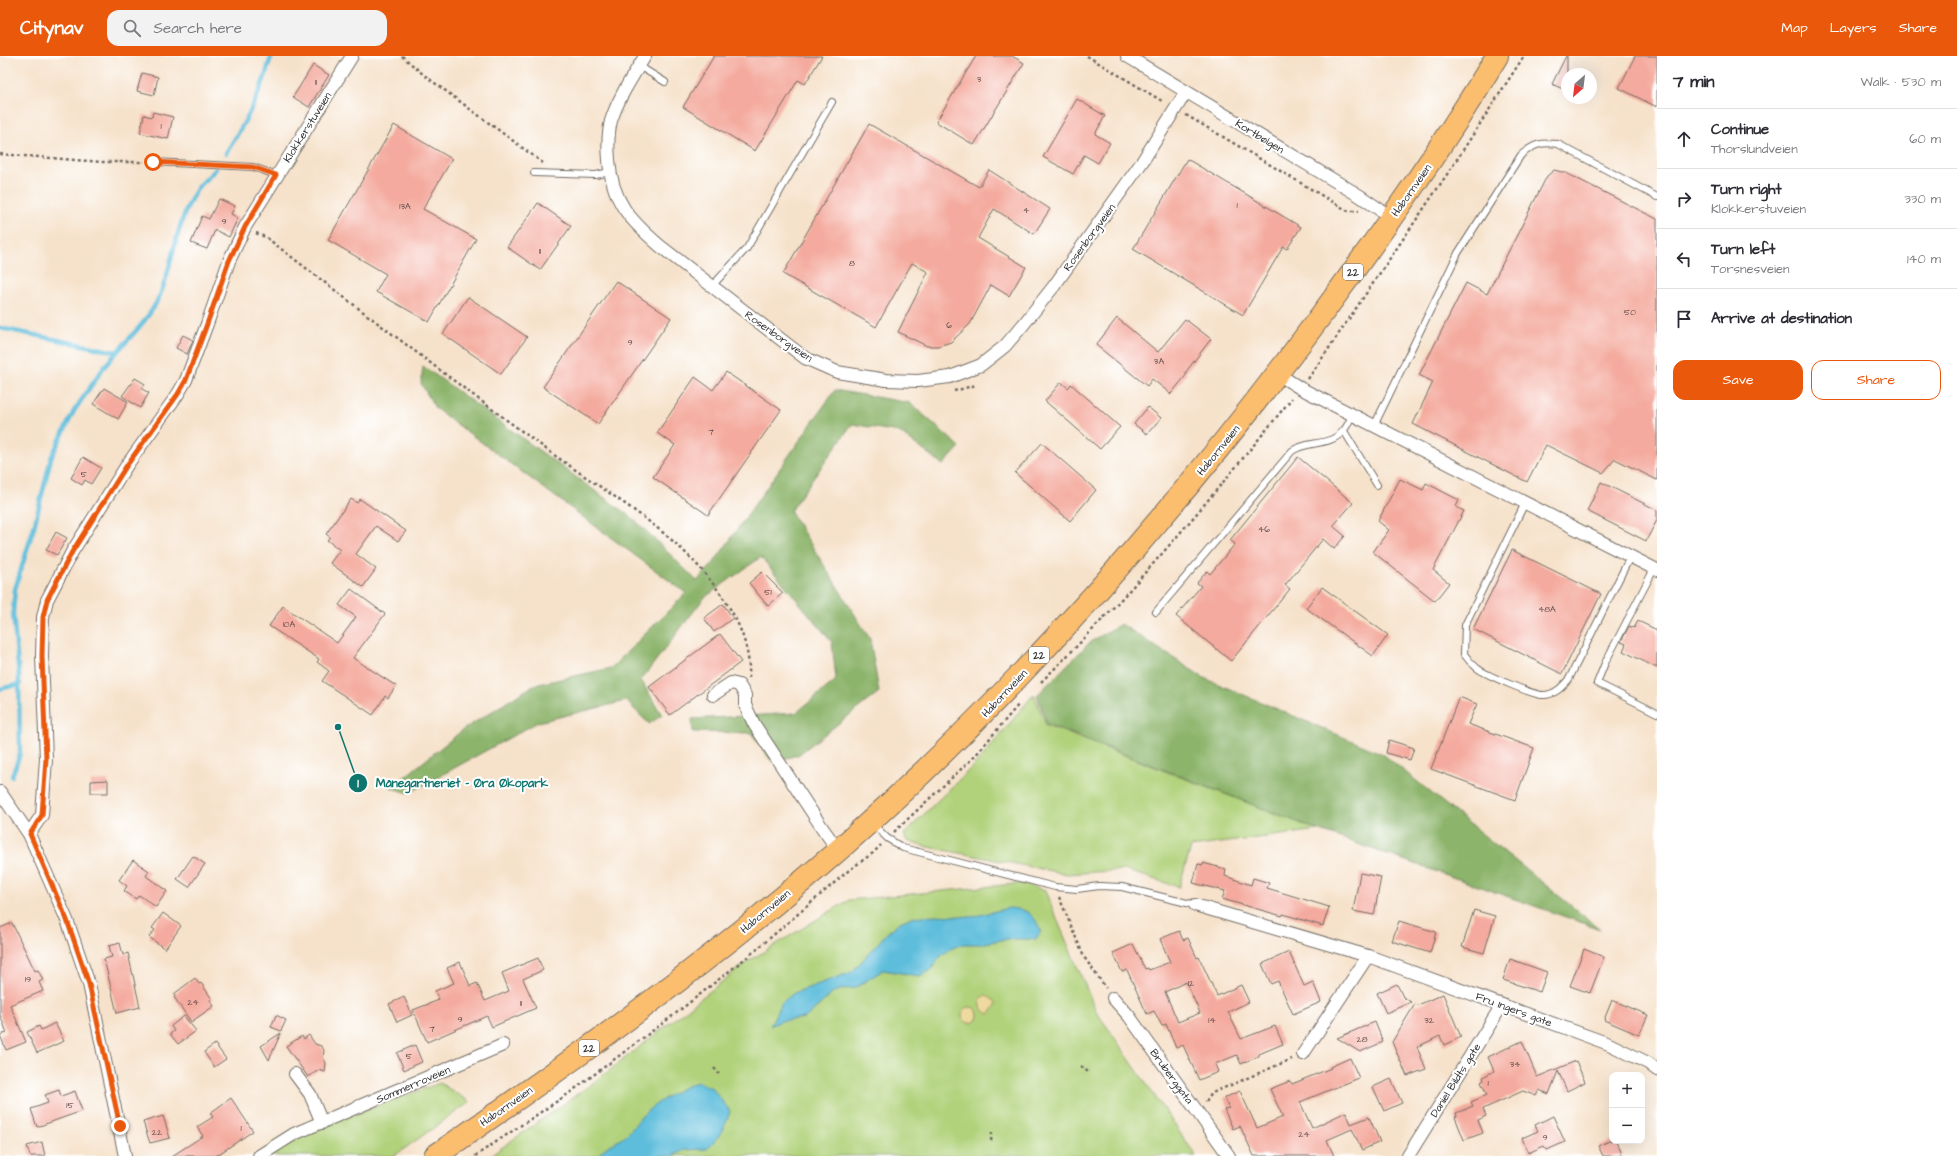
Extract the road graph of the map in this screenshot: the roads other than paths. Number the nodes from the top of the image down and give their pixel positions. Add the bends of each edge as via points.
1 (352, 56) edge
2 (1127, 56) edge
3 (1497, 56) edge
4 (642, 61) edge
5 (665, 82) dead end
6 (1186, 92) junction
7 (832, 102) dead end
8 (153, 162) road end
9 (610, 172) junction
10 (534, 173) dead end
11 (276, 175) junction
12 (1657, 197) edge
13 (1392, 218) junction
14 (712, 286) junction
15 (1278, 374) junction
16 (1352, 415) junction
17 (1374, 426) junction
18 (1344, 431) junction
19 (1377, 485) dead end
20 (1525, 503) junction
21 (1630, 556) junction
22 (1655, 570) edge
23 (1156, 612) dead end
24 (713, 695) dead end
25 (1657, 713) edge
26 (0, 792) edge
27 (870, 821) junction
28 (30, 834) junction
29 (838, 850) junction
30 (1195, 905) joint
31 (1368, 956) junction
32 (1113, 998) road end
33 (1502, 1005) junction
34 (504, 1045) dead end
35 (1303, 1054) road end
36 (1657, 1070) edge
37 (295, 1074) dead end
38 (322, 1122) junction
39 (125, 1156) edge
40 (259, 1156) edge
41 (435, 1156) edge
42 (1229, 1156) edge
43 (1408, 1156) edge

1 - 11 street, Klokkerstuveien
2 - 6 street, Kortbølgen
3 - 13 highway, Habornveien / 22 via 1458,121
4 - 5 lane
4 - 9 street, Rosenborgveien via 611,121 608,148
6 - 13 street, Kortbølgen
6 - 14 street, Rosenborgveien via 1142,162 1054,286 1005,346 981,365 950,377 918,381 886,380 837,372 805,358
7 - 14 lane via 747,248
8 - 11 lane via 253,167
9 - 10 lane via 596,175
9 - 14 street, Rosenborgveien via 615,194 639,228
11 - 28 street, Klokkerstuveien via 245,227 229,261 186,380 127,465 72,552 47,600 43,617 42,656 46,759 42,815
12 - 17 lane via 1558,144 1545,142 1533,145 1521,155 1458,254
13 - 15 highway, Habornveien / 22
15 - 16 street
15 - 27 highway, Habornveien / 22 via 1196,478 1072,620 988,710
16 - 17 street
16 - 18 lane
17 - 20 street
18 - 19 lane
18 - 23 lane via 1333,440 1303,445 1292,452
20 - 21 street
20 - 21 lane via 1465,625 1464,654 1479,669 1532,693 1553,694 1560,689 1569,679
21 - 22 street
22 - 25 lane via 1605,663 1597,683
24 - 29 street via 731,683 739,685 745,695 745,705 754,724
26 - 28 street
27 - 29 highway, Habornveien / 22
27 - 30 lane via 887,838 903,848 1055,887 1122,887
28 - 39 street via 67,920 89,984
29 - 41 highway, Habornveien / 22 via 675,984
30 - 31 street, Fru Ingers gate
31 - 33 street, Fru Ingers gate
31 - 35 street
32 - 42 street, Bruberggata via 1129,1016
33 - 36 street, Fru Ingers gate via 1609,1044
33 - 43 street, Daniel Bildts gate
34 - 38 street, Sommerroveien
37 - 38 street via 310,1094
38 - 40 street, Sommerroveien via 294,1134

